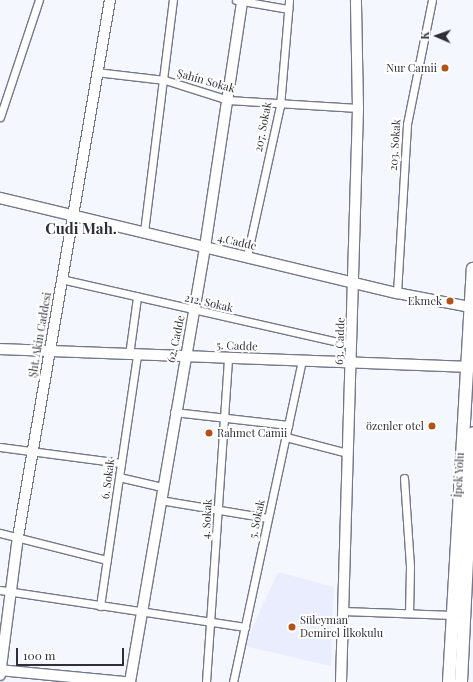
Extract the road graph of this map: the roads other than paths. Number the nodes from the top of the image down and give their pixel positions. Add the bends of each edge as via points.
1 (39, 0) edge
2 (110, 0) edge
3 (173, 0) edge
4 (289, 0) edge
5 (356, 0) edge
6 (432, 0) edge
7 (239, 1) edge
8 (288, 9) junction
9 (96, 72) junction
10 (165, 80) junction
11 (228, 100) junction
12 (280, 106) junction
13 (358, 108) junction
14 (0, 117) edge
15 (0, 198) edge
16 (72, 216) junction
17 (144, 232) junction
18 (205, 247) junction
19 (247, 256) junction
20 (473, 269) edge
21 (61, 279) junction
22 (354, 282) junction
23 (397, 293) junction
24 (137, 297) junction
25 (470, 307) junction
26 (194, 311) junction
27 (351, 344) junction
28 (0, 349) edge
29 (48, 352) junction
30 (133, 355) junction
31 (184, 355) junction
32 (228, 358) junction
33 (302, 360) junction
34 (351, 361) junction
35 (469, 366) edge
36 (174, 412) junction
37 (226, 417) junction
38 (288, 425) junction
39 (473, 433) edge
40 (286, 437) junction
41 (0, 446) edge
42 (33, 452) junction
43 (348, 453) junction
44 (121, 463) junction
45 (119, 477) junction
46 (404, 478) dead end
47 (162, 487) junction
48 (160, 500) junction
49 (471, 501) edge
50 (219, 513) junction
51 (268, 518) junction
52 (0, 533) edge
53 (18, 537) junction
54 (107, 560) junction
55 (0, 590) edge
56 (12, 592) junction
57 (100, 606) junction
58 (141, 609) junction
59 (343, 611) junction
60 (409, 613) junction
61 (453, 615) junction
62 (212, 621) junction
63 (245, 627) junction
64 (0, 670) edge
65 (0, 675) edge
66 (60, 679) edge
67 (124, 682) edge
68 (130, 682) edge
69 (206, 682) edge
70 (232, 682) edge
71 (341, 682) edge
72 (449, 682) edge
73 (461, 682) edge

1 - 14 street
2 - 9 street, Şht. Akin Caddesi
3 - 10 street
4 - 8 street, 207. Sokak
5 - 13 street, 63. Cadde
6 - 23 street, 203. Sokak via 407,124
7 - 8 street
7 - 11 street, 62. Cadde
8 - 12 street, 207. Sokak
9 - 10 street, Şahin Sokak
9 - 16 street, Şht. Akin Caddesi
10 - 11 street, Şahin Sokak
10 - 17 street
11 - 12 street, Şahin Sokak
11 - 18 street, 62. Cadde
12 - 13 street, Şahin Sokak
12 - 19 street, 207. Sokak
13 - 22 street, 63. Cadde
15 - 16 street, 4.Cadde
16 - 17 street, 4.Cadde
16 - 21 street, Şht. Akin Caddesi
17 - 18 street, 4.Cadde
18 - 19 street, 4.Cadde
18 - 26 street, 62. Cadde
19 - 22 street, 4.Cadde
20 - 25 highway, İpek Yolu
21 - 24 street, 212. Sokak
21 - 29 street, Şht. Akin Caddesi
22 - 23 street, 4.Cadde
22 - 27 street, 63. Cadde
23 - 25 street, 4.Cadde
24 - 26 street, 212. Sokak
24 - 30 street, 6. Sokak
25 - 35 highway, İpek Yolu
26 - 27 street, 212. Sokak
26 - 31 street, 62. Cadde
27 - 34 street, 63. Cadde
28 - 29 street, 5. Cadde
29 - 30 street, 5. Cadde
29 - 42 street, Şht. Akin Caddesi
30 - 31 street, 5. Cadde
30 - 44 street, 6. Sokak
31 - 32 street, 5. Cadde
31 - 36 street, 62. Cadde
32 - 33 street, 5. Cadde
32 - 37 street, 4. Sokak
33 - 34 street, 5. Cadde
33 - 38 street, 5. Sokak
34 - 35 street, 5. Cadde
34 - 43 street, 63. Cadde
35 - 61 highway, İpek Yolu
36 - 37 street
36 - 47 street, 62. Cadde
37 - 38 street
37 - 50 street, 4. Sokak
38 - 40 street, 5. Sokak
39 - 49 highway
40 - 43 street
40 - 51 street, 5. Sokak
41 - 42 street
42 - 44 street
42 - 53 street, Şht. Akin Caddesi
43 - 59 street, 63. Cadde
44 - 45 street, 6. Sokak
45 - 47 street
45 - 54 street, 6. Sokak
46 - 60 street via 410,567
47 - 48 street, 62. Cadde
48 - 50 street
48 - 58 street, 62. Cadde
49 - 73 highway
50 - 51 street
50 - 62 street, 4. Sokak
51 - 63 street, 5. Sokak
52 - 53 street
53 - 54 street
53 - 56 street, Şht. Akin Caddesi
54 - 57 street, 6. Sokak
55 - 56 street
56 - 57 street
56 - 64 street, Şht. Akin Caddesi
57 - 58 street
58 - 62 street
58 - 68 street, 62. Cadde
59 - 60 street
59 - 71 street, 63. Cadde
60 - 61 street
61 - 72 highway, İpek Yolu
62 - 63 street
62 - 69 street, 4. Sokak
63 - 70 street, 5. Sokak
64 - 65 street, Şht. Akin Caddesi
64 - 66 street
66 - 67 street

